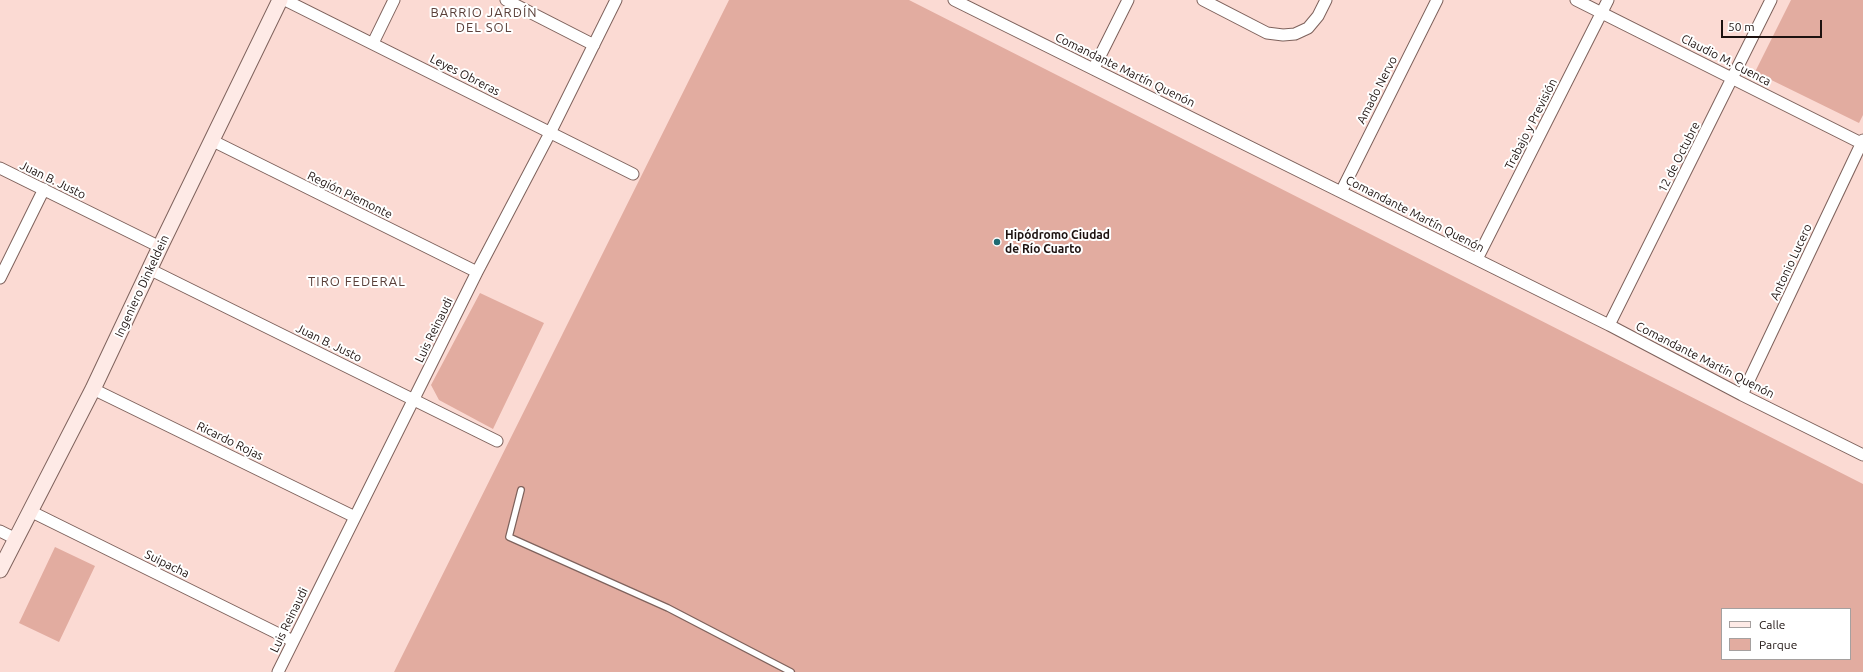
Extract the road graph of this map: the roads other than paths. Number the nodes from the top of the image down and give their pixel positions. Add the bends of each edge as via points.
1 (280, 0) edge
2 (285, 0) edge
3 (394, 0) edge
4 (506, 0) edge
5 (616, 0) edge
6 (954, 0) edge
7 (1128, 0) edge
8 (1203, 0) edge
9 (1326, 0) edge
10 (1437, 0) edge
11 (1576, 0) edge
12 (1608, 0) edge
13 (1771, 0) edge
14 (1602, 13) junction
15 (373, 43) junction
16 (594, 45) junction
17 (1094, 68) junction
18 (1733, 78) junction
19 (550, 133) junction
20 (212, 141) junction
21 (1863, 142) edge
22 (0, 168) edge
23 (633, 174) dead end
24 (44, 190) junction
25 (1341, 192) junction
26 (160, 246) junction
27 (1476, 259) junction
28 (149, 270) junction
29 (477, 272) junction
30 (0, 278) edge
31 (1609, 325) junction
32 (93, 389) junction
33 (1742, 395) junction
34 (415, 400) junction
35 (497, 441) dead end
36 (1863, 455) edge
37 (521, 490) dead end
38 (30, 511) junction
39 (355, 517) junction
40 (0, 530) edge
41 (16, 539) junction
42 (0, 570) edge
43 (293, 641) junction
44 (278, 672) edge
45 (791, 672) edge

1 - 20 main road, Ingeniero Dinkeldein
2 - 15 street, Leyes Obreras
3 - 15 street
4 - 16 street
5 - 16 street, Luis Reinaudi
6 - 17 street, Comandante Martín Quenón
7 - 17 street
8 - 9 street via 1268,33 1295,34 1308,28
10 - 25 street, Amado Nervo
11 - 14 street, Claudio M. Cuenca
12 - 14 street, Trabajo y Previsión
13 - 18 street, 12 de Octubre
14 - 18 street, Claudio M. Cuenca
14 - 27 street, Trabajo y Previsión
15 - 19 street, Leyes Obreras
16 - 19 street, Luis Reinaudi
17 - 25 street, Comandante Martín Quenón
18 - 21 street, Claudio M. Cuenca
18 - 31 street, 12 de Octubre
19 - 23 street, Leyes Obreras
19 - 29 street, Luis Reinaudi
20 - 26 main road, Ingeniero Dinkeldein
20 - 29 street, Región Piemonte
21 - 33 street, Antonio Lucero
22 - 24 street, Juan B. Justo
24 - 26 street, Juan B. Justo
24 - 30 street
25 - 27 street, Comandante Martín Quenón
26 - 28 main road, Ingeniero Dinkeldein
27 - 31 street, Comandante Martín Quenón
28 - 32 main road, Ingeniero Dinkeldein
28 - 34 street, Juan B. Justo
29 - 34 street, Luis Reinaudi
31 - 33 street, Comandante Martín Quenón
32 - 38 main road, Ingeniero Dinkeldein
32 - 39 street, Ricardo Rojas
33 - 36 street, Comandante Martín Quenón
34 - 35 street, Juan B. Justo
34 - 39 street, Luis Reinaudi
37 - 45 lane via 509,537 668,608
38 - 41 main road, Ingeniero Dinkeldein
38 - 43 street, Suipacha
39 - 43 street, Luis Reinaudi
40 - 41 street
41 - 42 main road, Ingeniero Dinkeldein
43 - 44 street, Luis Reinaudi

